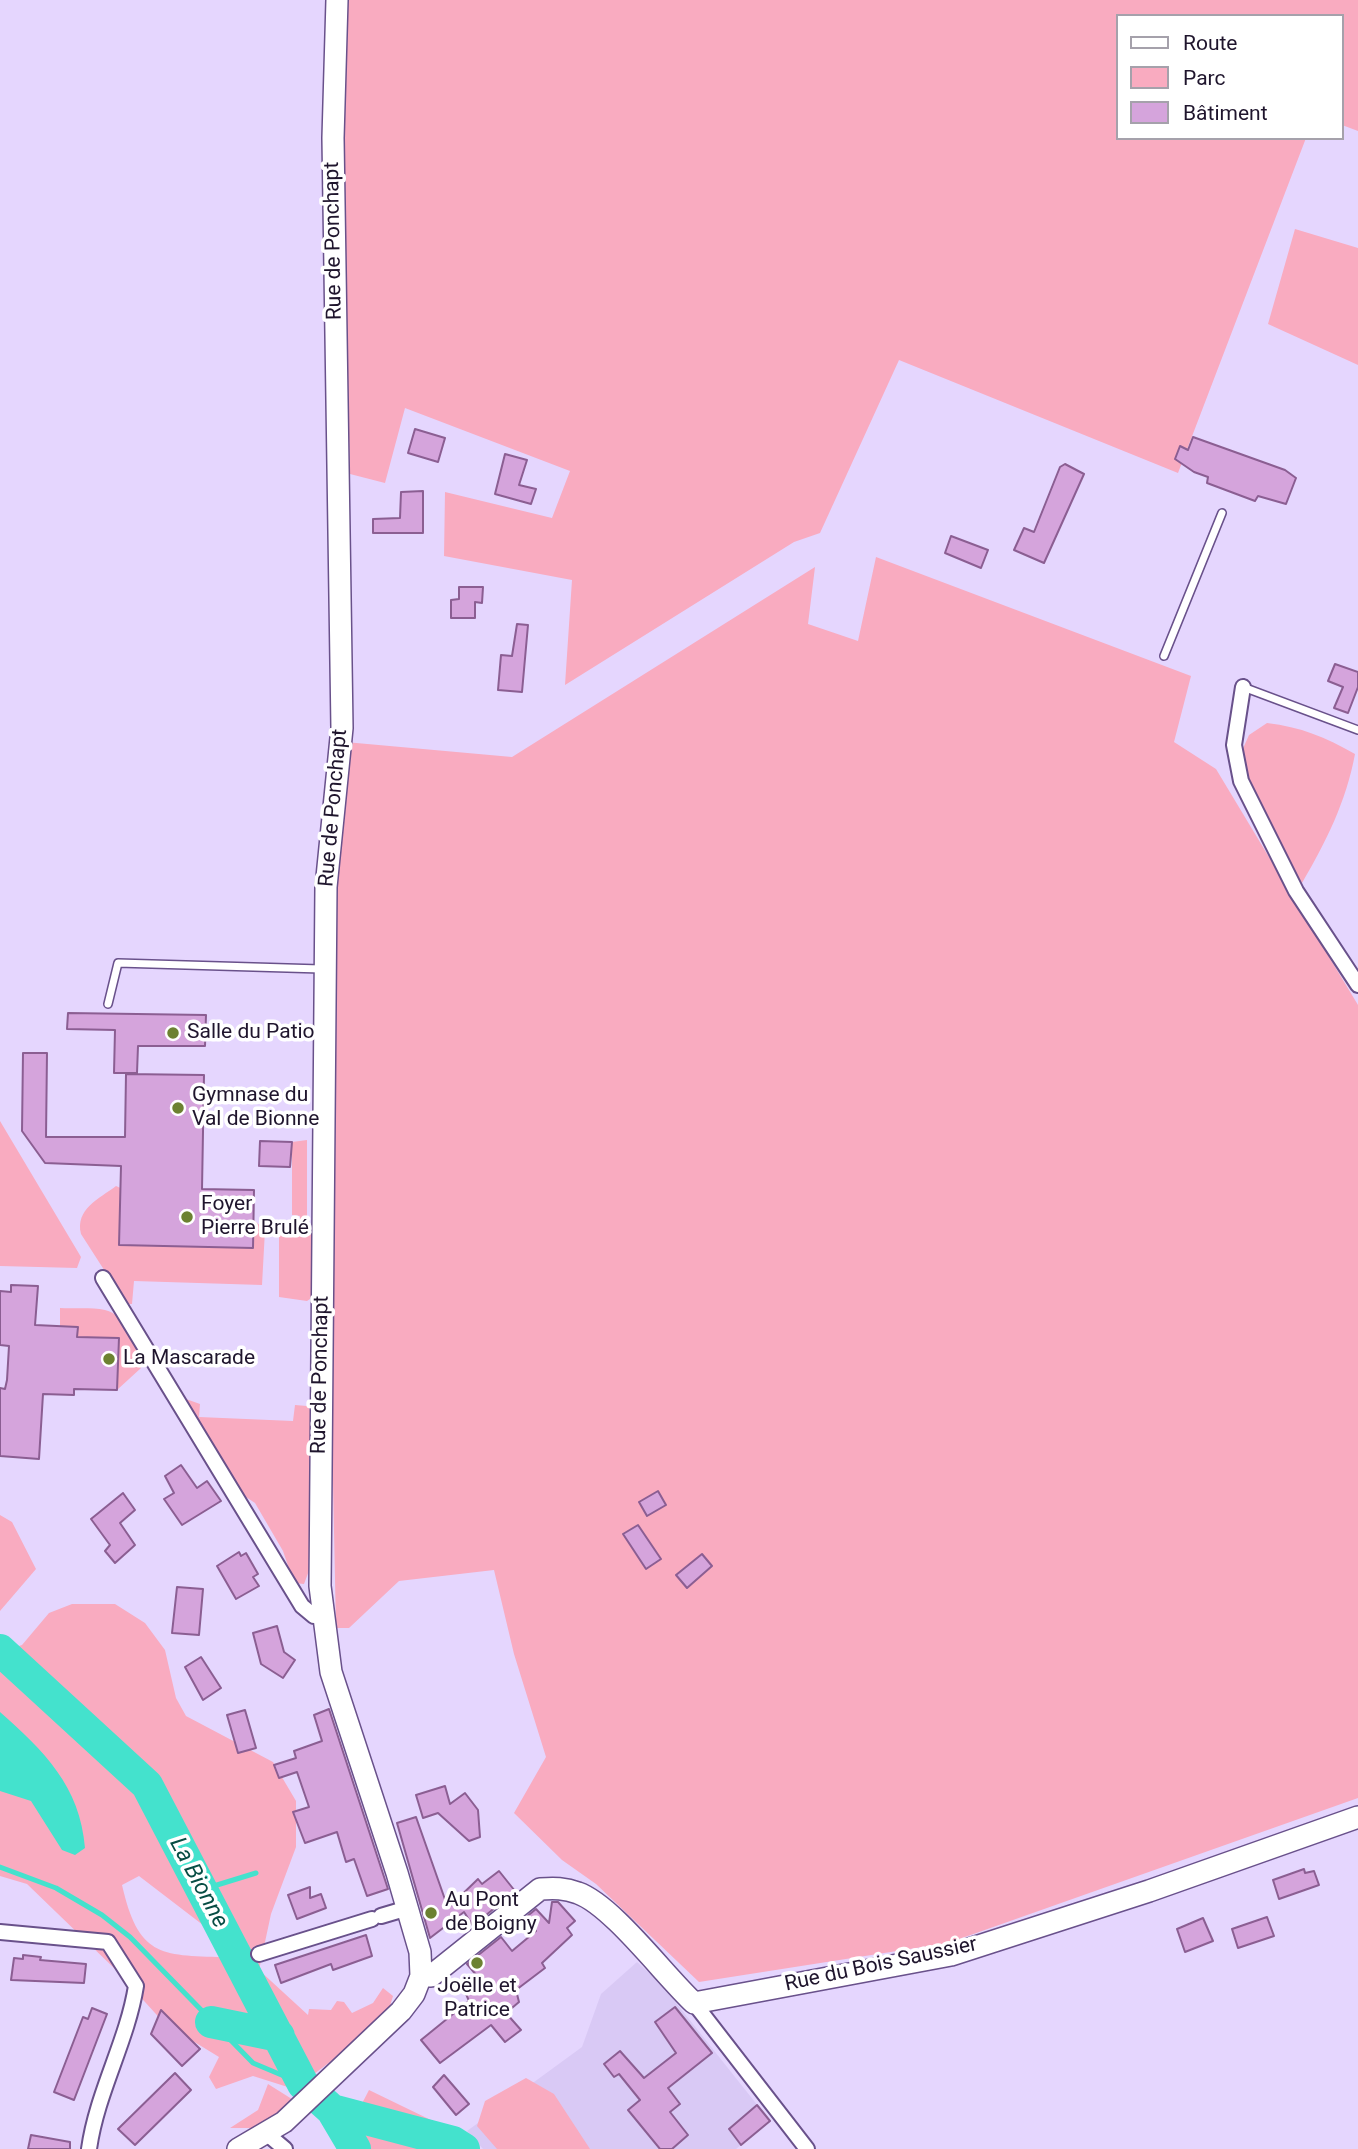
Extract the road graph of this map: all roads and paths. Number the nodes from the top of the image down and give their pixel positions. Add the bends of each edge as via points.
1 (337, 0) edge
2 (1222, 513) dead end
3 (1164, 656) dead end
4 (1244, 687) joint
5 (1358, 730) edge
6 (326, 969) junction
7 (1358, 985) edge
8 (108, 1004) dead end
9 (103, 1278) dead end
10 (321, 1616) junction
11 (1358, 1817) edge
12 (408, 1908) junction
13 (0, 1932) edge
14 (259, 1954) dead end
15 (421, 1976) junction
16 (694, 2003) junction
17 (266, 2133) junction
18 (89, 2149) edge
19 (238, 2149) edge
20 (285, 2149) edge
21 (807, 2149) edge

1 - 6 street, Rue de Ponchapt via 333,138 342,728 326,887
2 - 3 lane
4 - 5 lane
4 - 7 street via 1234,745 1241,781 1296,891
6 - 8 lane via 118,963
6 - 10 street, Rue de Ponchapt via 318,1508
9 - 10 street via 302,1606
10 - 12 street, Rue de Ponchapt via 331,1672
11 - 16 street, Rue du Bois Saussier via 951,1955
12 - 14 street
12 - 15 street, Rue de Ponchapt via 420,1952
13 - 18 street via 108,1942 136,1986 132,2013 94,2116
15 - 16 street via 431,1976 540,1889 556,1887 580,1894 606,1912
15 - 17 street via 401,2011
16 - 21 street
17 - 19 street
17 - 20 street

